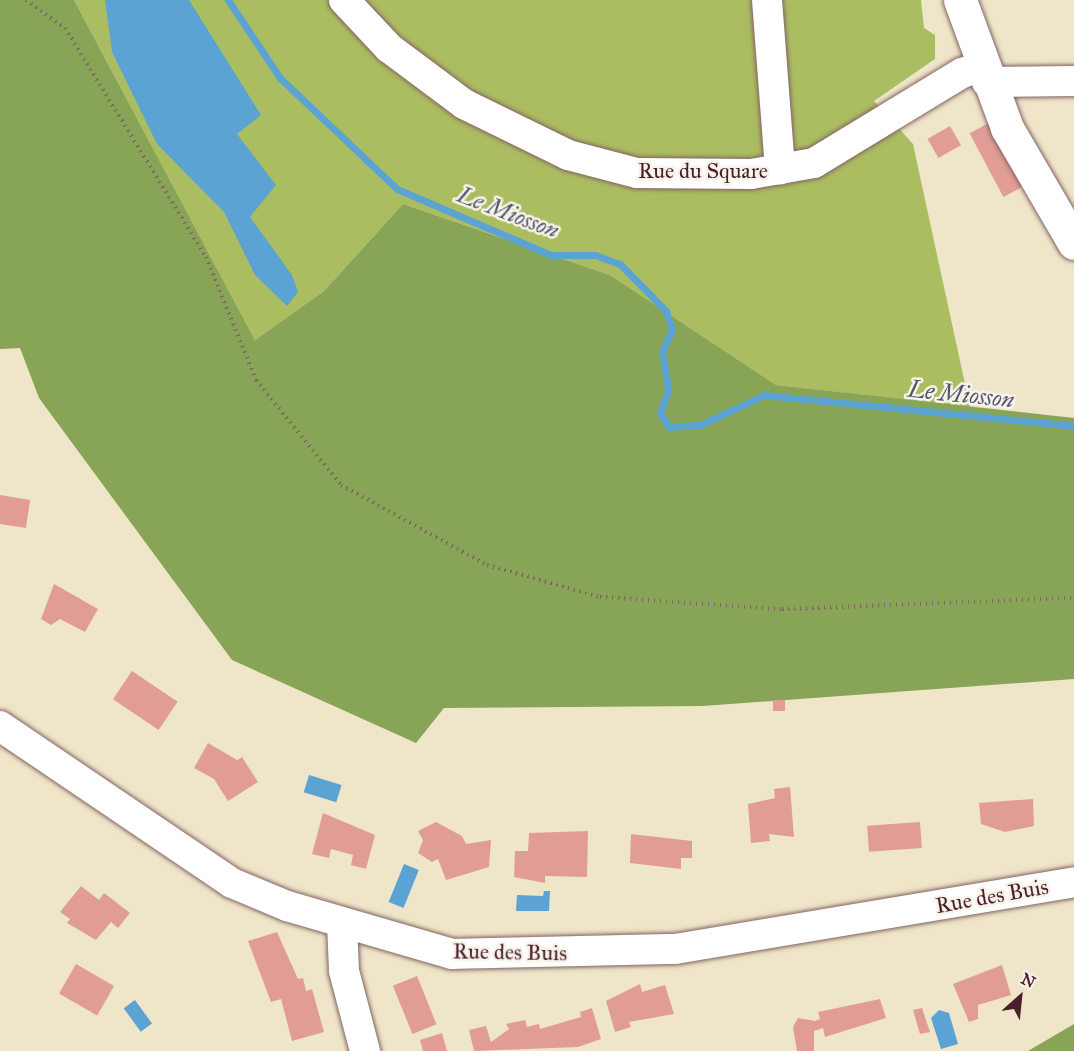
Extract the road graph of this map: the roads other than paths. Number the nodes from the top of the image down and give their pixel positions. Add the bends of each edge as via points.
1 (344, 0) edge
2 (767, 0) edge
3 (962, 3) edge
4 (983, 75) junction
5 (1074, 81) edge
6 (780, 170) junction
7 (1074, 243) edge
8 (0, 726) edge
9 (1074, 882) edge
10 (342, 922) junction
11 (365, 1051) edge

1 - 6 street, Rue du Square via 389,48 437,86 568,155 636,173
2 - 6 street
3 - 4 main road
4 - 5 street
4 - 6 street, Rue du Square via 962,73 825,158
4 - 7 main road
8 - 10 street, Rue des Buis via 232,883
9 - 10 street, Rue des Buis via 675,949 452,954
10 - 11 street via 344,971

